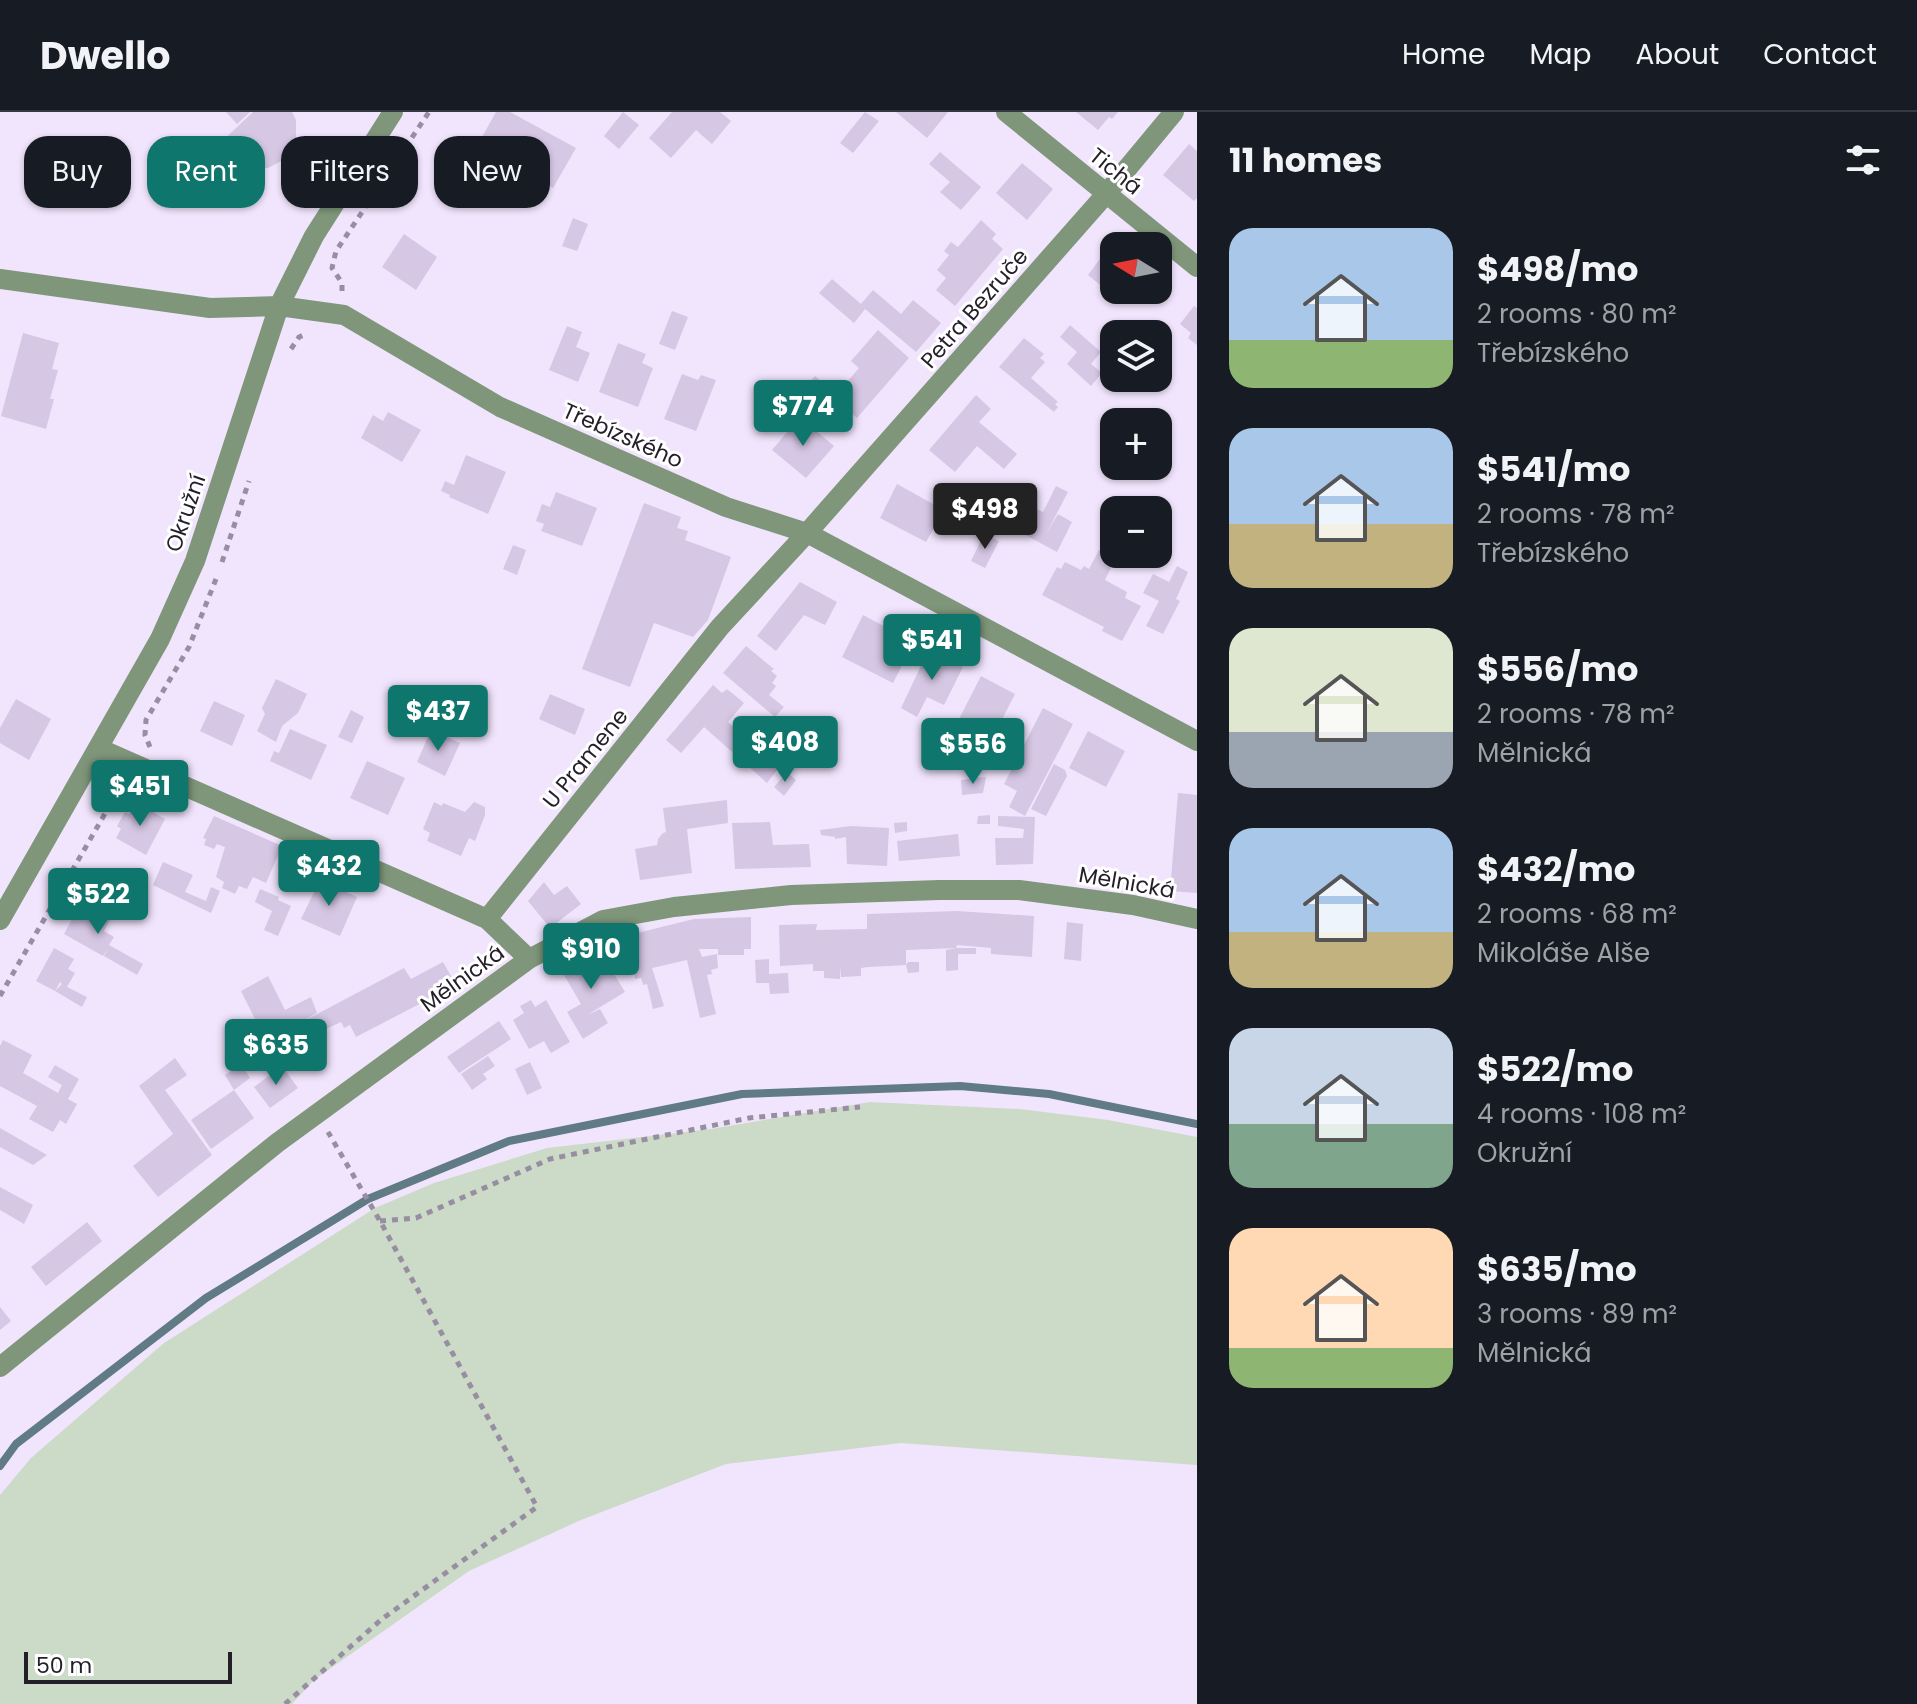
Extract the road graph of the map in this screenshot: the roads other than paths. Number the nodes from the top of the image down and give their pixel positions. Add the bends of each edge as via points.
1 (393, 112) edge
2 (1006, 112) edge
3 (1174, 112) edge
4 (1106, 194) junction
5 (1197, 267) edge
6 (0, 279) edge
7 (279, 306) junction
8 (807, 533) junction
9 (1197, 741) edge
10 (98, 748) junction
11 (487, 919) junction
12 (1197, 919) edge
13 (0, 920) edge
14 (529, 959) junction
15 (0, 1367) edge

1 - 7 street, Okružní via 314,236
2 - 4 street, Tichá
3 - 4 street, Petra Bezruče
4 - 5 street, Tichá
4 - 8 street, Petra Bezruče
6 - 7 street, Třebízského via 210,308
7 - 8 street, Třebízského via 344,315 500,407 726,507
7 - 10 street, Okružní via 195,561 160,639
8 - 9 street, Třebízského
8 - 11 street, U Pramene via 720,627
10 - 11 street
10 - 13 street, Okružní
11 - 14 street
12 - 14 street, Mělnická via 1019,890 791,895 603,920
14 - 15 street, Mělnická via 317,1114

